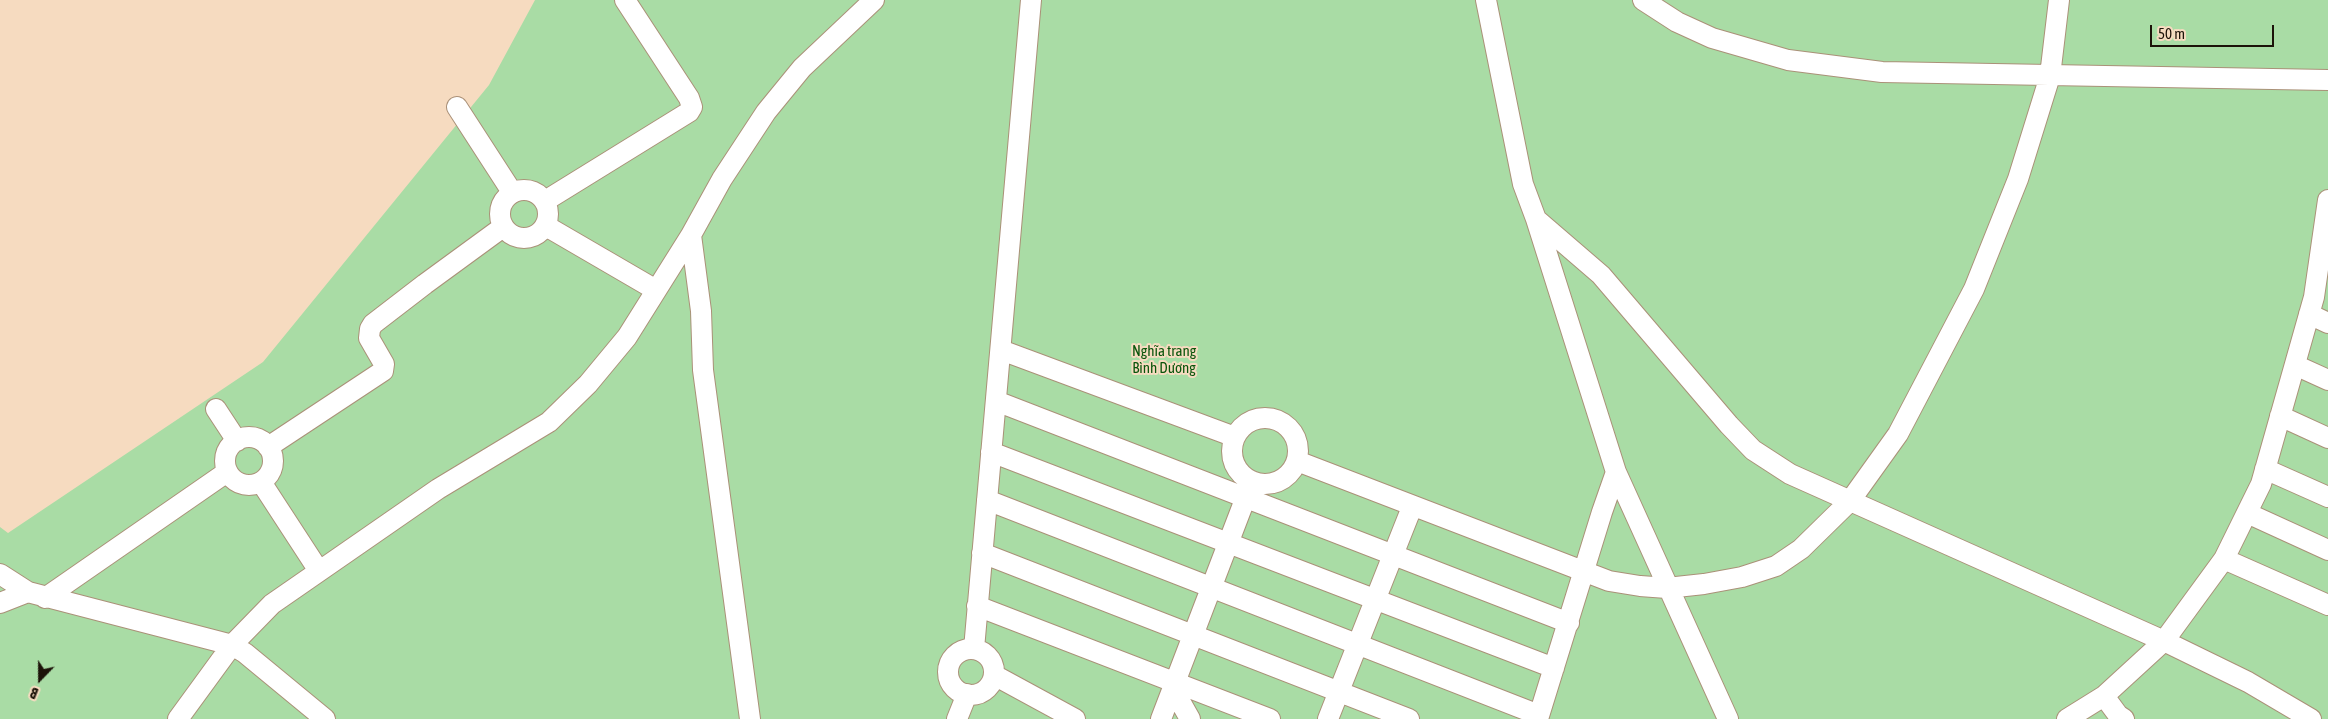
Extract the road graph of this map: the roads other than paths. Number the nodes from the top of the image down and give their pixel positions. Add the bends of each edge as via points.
1 (625, 0) edge
2 (873, 0) edge
3 (1031, 0) edge
4 (1486, 0) edge
5 (1643, 0) edge
6 (2059, 0) edge
7 (2050, 76) junction
8 (2328, 80) edge
9 (457, 107) dead end
10 (512, 192) junction
11 (545, 201) junction
12 (2328, 207) edge
13 (1536, 219) junction
14 (546, 226) junction
15 (503, 227) junction
16 (691, 235) junction
17 (2323, 268) edge
18 (656, 290) junction
19 (2309, 314) junction
20 (2328, 323) edge
21 (1001, 350) junction
22 (2295, 365) junction
23 (2328, 380) edge
24 (996, 401) junction
25 (216, 409) dead end
26 (2280, 416) junction
27 (1235, 437) junction
28 (2328, 438) edge
29 (237, 440) junction
30 (268, 447) junction
31 (991, 452) junction
32 (1297, 461) junction
33 (2265, 469) junction
34 (227, 472) junction
35 (1616, 472) junction
36 (261, 482) junction
37 (1249, 489) junction
38 (2328, 497) edge
39 (987, 500) junction
40 (1850, 501) junction
41 (1412, 507) junction
42 (2247, 513) junction
43 (1228, 543) junction
44 (2328, 550) edge
45 (982, 553) junction
46 (1393, 554) junction
47 (2224, 559) junction
48 (320, 571) junction
49 (1584, 573) junction
50 (0, 574) edge
51 (1211, 587) junction
52 (1668, 588) junction
53 (37, 595) junction
54 (1375, 600) junction
55 (0, 603) edge
56 (2328, 605) edge
57 (977, 606) junction
58 (1569, 622) junction
59 (1192, 635) junction
60 (2164, 641) junction
61 (1357, 644) junction
62 (232, 645) junction
63 (974, 649) junction
64 (1554, 668) junction
65 (994, 675) junction
66 (1174, 682) junction
67 (1338, 692) junction
68 (967, 694) junction
69 (2104, 696) junction
70 (1248, 715) edge
71 (1538, 717) edge
72 (178, 719) edge
73 (325, 719) edge
74 (750, 719) edge
75 (957, 719) edge
76 (1075, 719) edge
77 (1161, 719) edge
78 (1190, 719) edge
79 (1270, 719) edge
80 (1328, 719) edge
81 (1409, 719) edge
82 (1728, 719) edge
83 (2067, 719) edge
84 (2124, 719) edge
85 (2311, 719) edge

1 - 11 lane via 690,98 692,107 689,112
2 - 16 lane via 802,68 766,112 722,179
3 - 21 lane
4 - 13 lane via 1522,184
5 - 7 lane via 1677,22 1712,38 1788,60 1882,72
6 - 7 lane
7 - 8 lane
7 - 40 lane via 2018,179 1974,289 1898,434
9 - 10 lane
10 - 11 lane via 533,191
10 - 15 lane via 501,205
11 - 14 lane
12 - 17 lane
13 - 35 lane
13 - 40 lane via 1601,275 1753,450 1790,474
14 - 15 lane via 537,235 522,238 508,233
14 - 18 lane
15 - 30 lane via 373,324 369,338 384,364 383,370
16 - 18 lane
16 - 74 lane via 701,311 703,370
17 - 19 lane
18 - 48 lane via 627,337 588,384 549,422 438,489
19 - 20 lane
19 - 22 lane
21 - 24 lane
21 - 27 lane
22 - 23 lane
22 - 26 lane
24 - 31 lane
24 - 37 lane
25 - 29 lane
26 - 28 lane
26 - 33 lane
27 - 32 lane via 1241,429 1258,419 1278,420 1286,425 1297,442
27 - 37 lane via 1232,455
29 - 30 lane via 250,438
29 - 34 lane via 226,456
30 - 36 lane via 272,466
31 - 39 lane
31 - 43 lane
32 - 37 lane via 1280,481
32 - 41 lane
33 - 38 lane
33 - 42 lane
34 - 36 lane via 241,484
34 - 53 lane
35 - 49 lane
35 - 52 lane
36 - 48 lane
37 - 43 lane
37 - 46 lane
39 - 45 lane
39 - 51 lane
40 - 52 lane via 1801,549 1776,566 1742,577
40 - 60 lane
41 - 46 lane
41 - 49 lane
42 - 44 lane
42 - 47 lane
43 - 51 lane
43 - 54 lane
45 - 57 lane
45 - 59 lane
46 - 54 lane
46 - 58 lane
47 - 56 lane
47 - 60 lane
48 - 62 lane via 272,604
49 - 52 lane via 1609,581
49 - 58 lane
50 - 53 lane
51 - 59 lane
51 - 61 lane
52 - 82 lane
53 - 55 lane
53 - 62 lane
54 - 61 lane
54 - 64 lane
57 - 63 lane
57 - 66 lane
58 - 64 lane
59 - 66 lane
59 - 67 lane
60 - 69 lane
60 - 85 lane via 2248,682
61 - 67 lane
61 - 71 lane
62 - 72 lane
62 - 73 lane
63 - 65 lane via 990,659
63 - 68 lane via 957,654 949,666 955,687
64 - 71 lane
65 - 68 lane via 986,689
65 - 76 lane
66 - 70 lane
66 - 77 lane
66 - 78 lane via 1180,703
67 - 80 lane
67 - 81 lane
68 - 75 lane
69 - 83 lane
69 - 84 lane
70 - 79 lane

